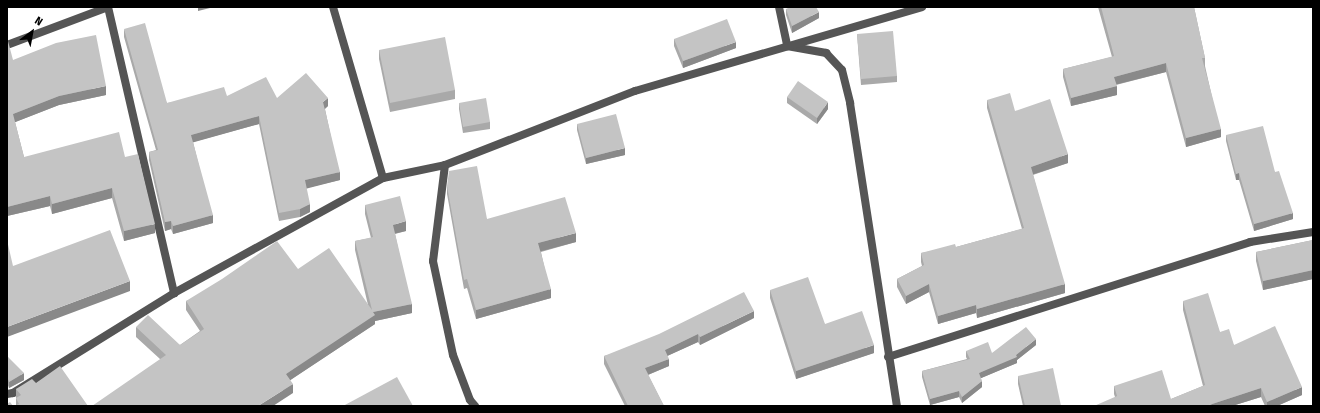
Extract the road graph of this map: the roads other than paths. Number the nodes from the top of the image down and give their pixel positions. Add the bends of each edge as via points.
1 (108, 7) edge
2 (334, 7) edge
3 (779, 7) edge
4 (922, 7) edge
5 (7, 46) edge
6 (787, 46) junction
7 (445, 164) junction
8 (384, 178) junction
9 (1313, 232) edge
10 (174, 293) junction
11 (888, 357) junction
12 (7, 394) edge
13 (476, 406) edge
14 (897, 406) edge

1 - 5 street
1 - 10 street
2 - 8 street
3 - 6 street
4 - 6 street
6 - 7 street via 635,91
6 - 11 street via 826,53 842,70 850,103
7 - 8 street
7 - 13 street via 433,261 453,355 470,400
8 - 10 street
9 - 11 street via 1250,242
10 - 12 street via 13,393
11 - 14 street

